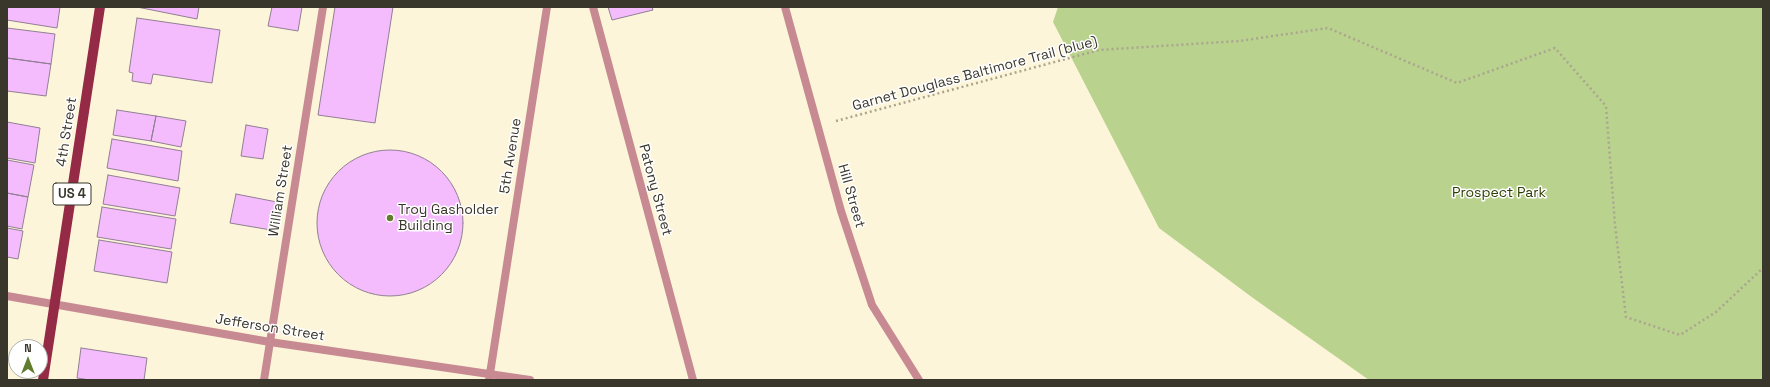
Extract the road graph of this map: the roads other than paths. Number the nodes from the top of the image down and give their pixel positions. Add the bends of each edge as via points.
1 (100, 7) edge
2 (323, 7) edge
3 (547, 7) edge
4 (593, 7) edge
5 (785, 7) edge
6 (7, 296) edge
7 (55, 303) junction
8 (270, 342) junction
9 (489, 377) edge
10 (43, 380) edge
11 (264, 380) edge
12 (530, 380) edge
13 (693, 380) edge
14 (919, 380) edge

1 - 7 main road, 4th Street / US 4
2 - 8 street, William Street
3 - 9 street, 5th Avenue
4 - 13 street, Patony Street
5 - 14 street, Hill Street via 841,210 872,305
6 - 7 street, Jefferson Street
7 - 8 street, Jefferson Street
7 - 10 main road, 4th Street / US 4
8 - 9 street, Jefferson Street
8 - 11 street, William Street
9 - 12 street, Jefferson Street

